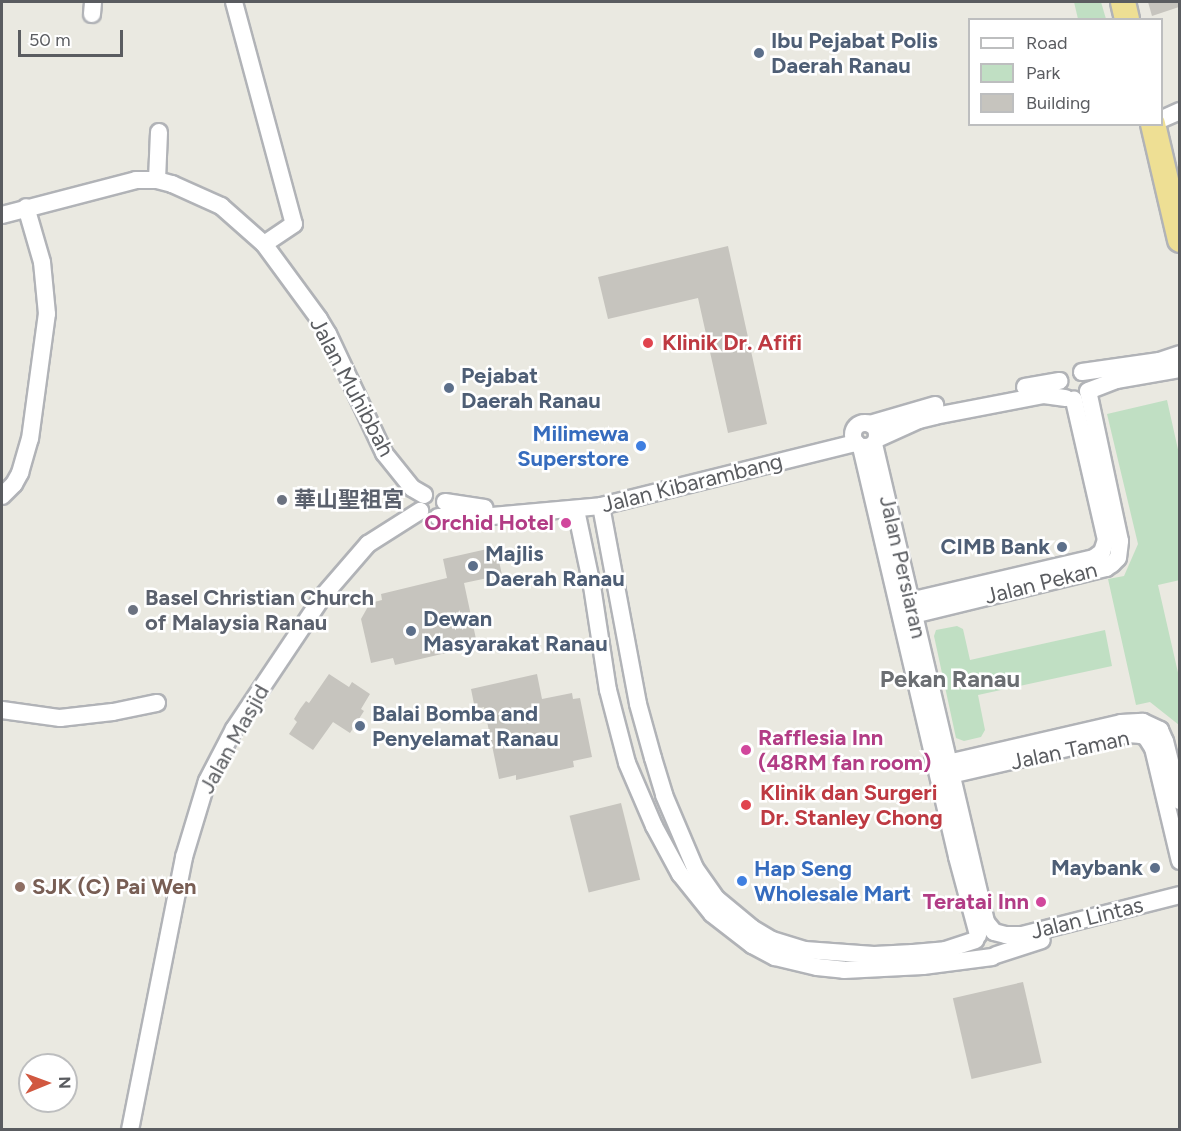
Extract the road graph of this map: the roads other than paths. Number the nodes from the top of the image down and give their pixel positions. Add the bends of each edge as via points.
1 (234, 2) edge
2 (1123, 2) edge
3 (1127, 18) edge
4 (1179, 111) edge
5 (1163, 118) edge
6 (1153, 126) edge
7 (159, 132) dead end
8 (157, 180) junction
9 (26, 207) junction
10 (2, 213) edge
11 (1179, 240) edge
12 (264, 244) junction
13 (1179, 354) edge
14 (1179, 369) edge
15 (1082, 372) junction
16 (1059, 381) junction
17 (1076, 396) junction
18 (868, 439) junction
19 (2, 496) edge
20 (422, 503) junction
21 (601, 506) junction
22 (442, 509) junction
23 (576, 510) junction
24 (614, 582) junction
25 (592, 586) junction
26 (906, 609) junction
27 (157, 703) dead end
28 (2, 710) edge
29 (943, 771) junction
30 (1179, 801) edge
31 (1179, 861) edge
32 (1178, 897) edge
33 (982, 936) junction
34 (994, 956) junction
35 (130, 1130) edge

1 - 12 street via 294,224
2 - 3 highway
4 - 5 street
6 - 11 highway
7 - 8 street
8 - 9 street, Jalan Muhibbah via 122,182
8 - 12 street, Jalan Muhibbah via 221,206
9 - 10 street, Jalan Muhibbah
9 - 19 street via 42,262 47,314 30,440 20,473
12 - 20 street, Jalan Muhibbah via 328,334 384,453
13 - 15 street via 1159,362
14 - 17 street, Jalan Kibarambang via 1117,380
15 - 16 street via 1069,370
15 - 17 street via 1089,380
16 - 17 street via 1060,390
16 - 18 street, Jalan Kibarambang via 909,411
17 - 18 street, Jalan Kibarambang via 1044,395 935,416
17 - 26 street, Jalan Pekan via 1106,540 1102,552
18 - 21 street, Jalan Kibarambang
18 - 26 street, Jalan Persiaran
20 - 22 street via 430,518
20 - 22 street via 436,493
20 - 35 street, Jalan Masjid via 369,544 323,596 234,729 207,781 184,857
21 - 23 street, Jalan Kibarambang
21 - 24 street
22 - 23 street, Jalan Kibarambang via 527,513
23 - 25 street, Jalan Lintas
24 - 25 street
24 - 33 street via 638,705 664,795 695,868 717,899 772,940 805,950 866,955 913,953 945,950
25 - 34 street, Jalan Lintas via 608,690 627,763 680,874 712,914 767,953 817,967 844,970 923,966
26 - 29 street, Jalan Persiaran
27 - 28 street via 60,718
29 - 30 street, Jalan Taman via 1121,723 1143,722 1160,730
29 - 31 street, Jalan Taman via 1128,734 1141,735 1153,748
29 - 33 street, Jalan Persiaran via 986,922
32 - 33 street, Jalan Lintas via 1022,935
32 - 34 street, Jalan Lintas
33 - 34 street via 977,952 984,957

